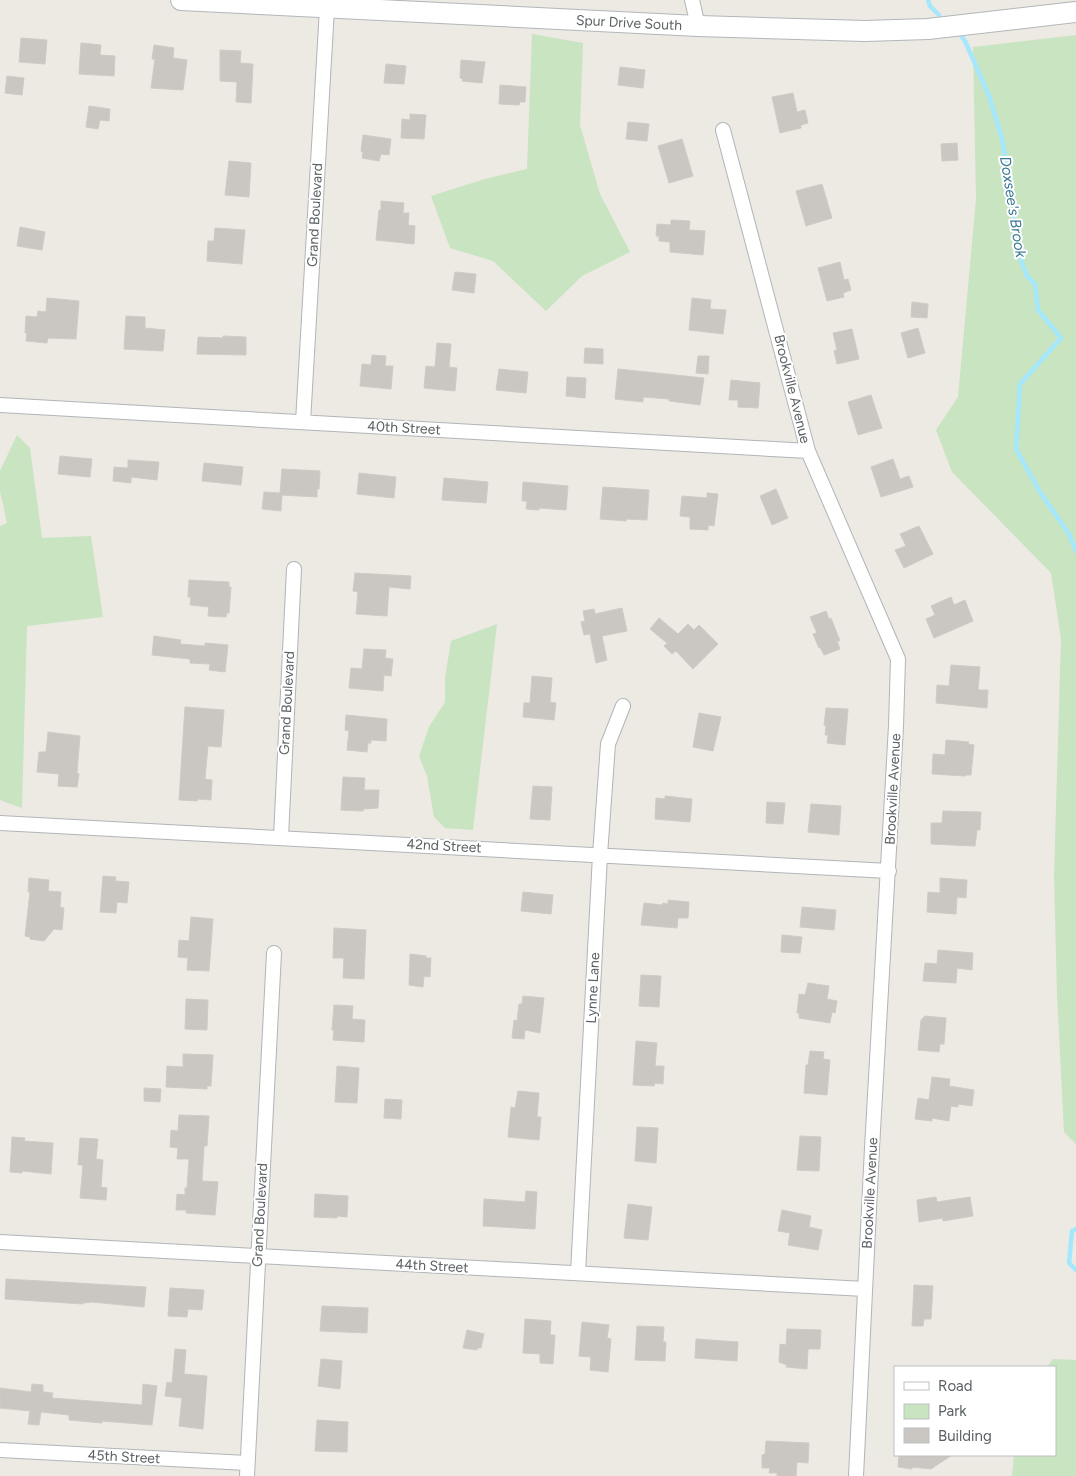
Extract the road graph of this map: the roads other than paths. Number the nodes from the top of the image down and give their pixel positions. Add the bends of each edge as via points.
1 (181, 0) edge
2 (692, 0) edge
3 (327, 8) junction
4 (1076, 12) edge
5 (698, 26) junction
6 (724, 130) dead end
7 (0, 405) edge
8 (303, 422) junction
9 (808, 451) junction
10 (294, 569) dead end
11 (624, 706) dead end
12 (0, 823) edge
13 (281, 837) junction
14 (600, 855) junction
15 (889, 871) junction
16 (274, 954) dead end
17 (0, 1242) edge
18 (257, 1256) junction
19 (578, 1273) junction
20 (865, 1289) junction
21 (0, 1450) edge
22 (247, 1470) edge
23 (856, 1476) edge

1 - 3 street, Spur Drive South
2 - 5 street
3 - 5 street, Spur Drive South
3 - 8 street, Grand Boulevard
4 - 5 street, Spur Drive South via 928,29 865,31
6 - 9 street, Brookville Avenue
7 - 8 street, 40th Street
8 - 9 street, 40th Street
9 - 15 street, Brookville Avenue via 898,659
10 - 13 street, Grand Boulevard
11 - 14 street, Lynne Lane via 608,744
12 - 13 street, 42nd Street
13 - 14 street, 42nd Street
14 - 15 street, 42nd Street
14 - 19 street, Lynne Lane
15 - 20 street, Brookville Avenue
16 - 18 street, Grand Boulevard
17 - 18 street, 44th Street
18 - 19 street, 44th Street
18 - 22 street, Grand Boulevard
19 - 20 street, 44th Street
20 - 23 street, Brookville Avenue
21 - 22 street, 45th Street

